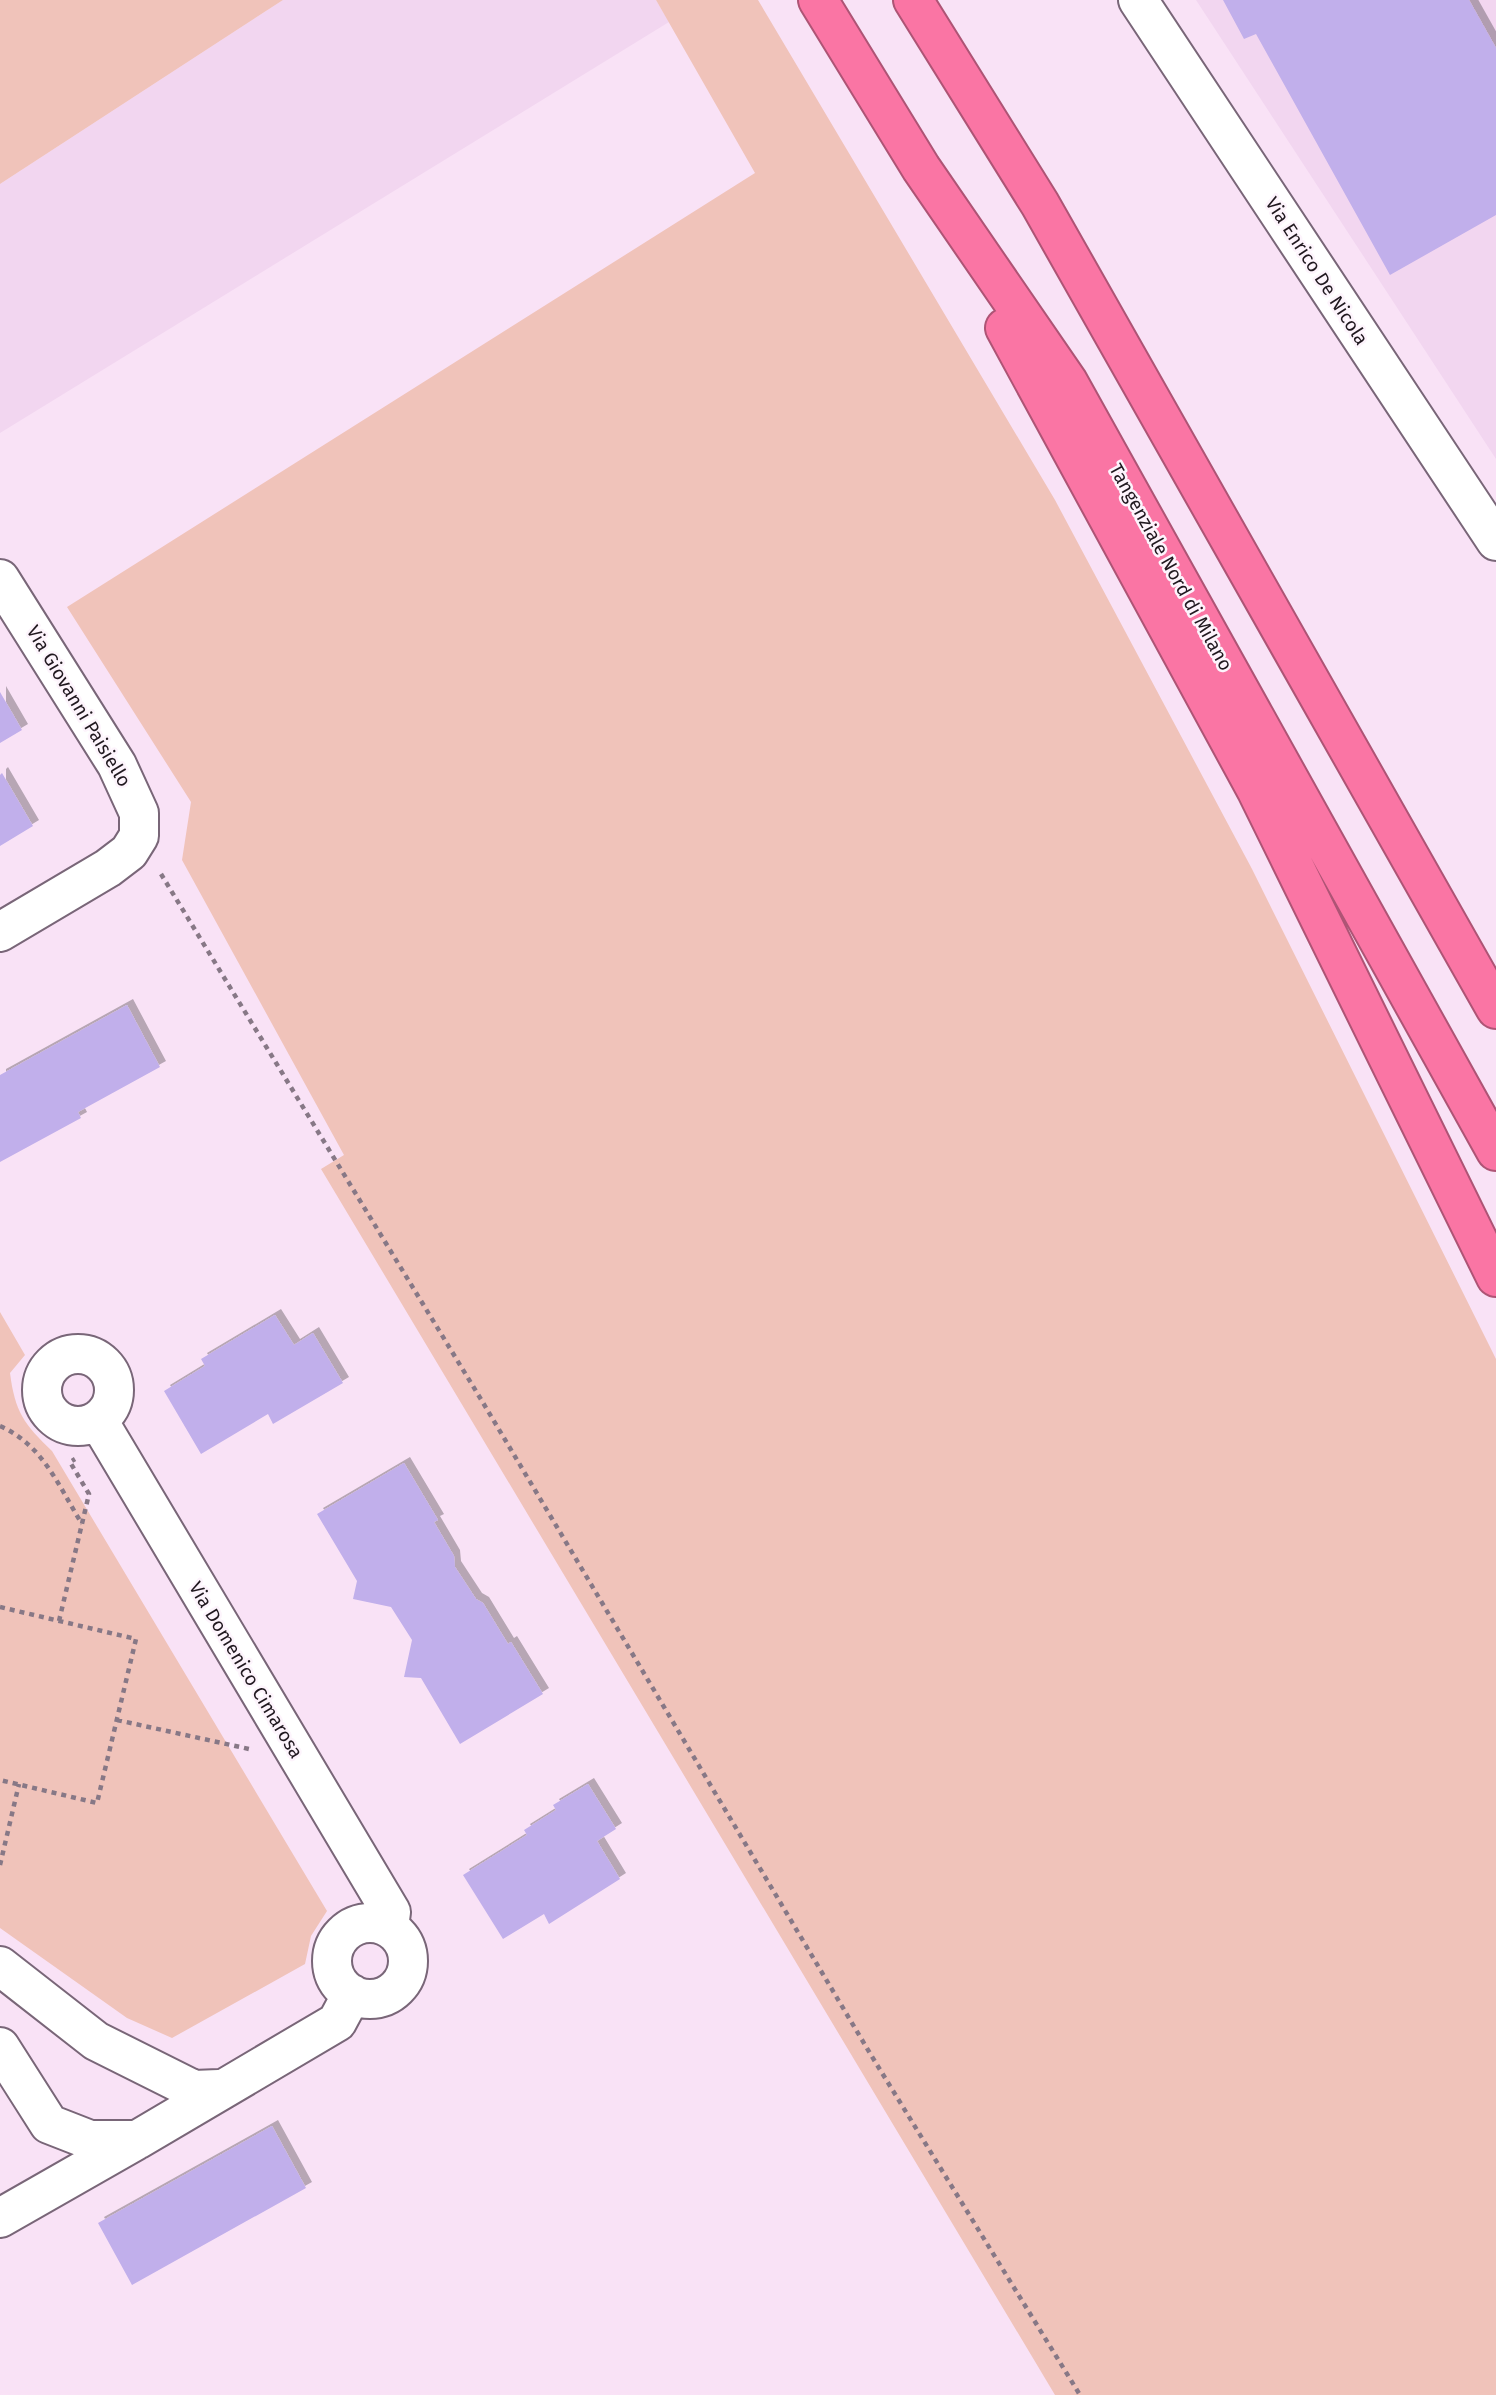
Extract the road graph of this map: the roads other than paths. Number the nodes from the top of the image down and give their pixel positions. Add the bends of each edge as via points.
1 (818, 0) edge
2 (913, 0) edge
3 (1138, 0) edge
4 (921, 168) junction
5 (1496, 541) edge
6 (4, 593) edge
7 (1431, 890) junction
8 (0, 932) edge
9 (1496, 973) edge
10 (1496, 1009) edge
11 (1496, 1151) edge
12 (1496, 1278) edge
13 (107, 1427) road end
14 (388, 1927) junction
15 (0, 1966) edge
16 (352, 1994) junction
17 (0, 2047) edge
18 (219, 2089) junction
19 (137, 2140) junction
20 (0, 2218) edge

1 - 4 highway, Tangenziale Nord di Milano
2 - 7 highway via 1040,204
3 - 5 street, Via Enrico De Nicola
4 - 11 highway, Tangenziale Nord di Milano via 1068,382
4 - 12 highway via 1257,791
6 - 8 street, Via Giovanni Paisiello via 117,765 139,813 139,835 130,852 108,868
7 - 9 highway
7 - 10 highway
13 - 14 street, Via Domenico Cimarosa via 391,1912
14 - 16 street via 369,1923 350,1928 336,1942 332,1962 338,1981
14 - 16 street, Via Domenico Cimarosa via 403,1941 409,1960 404,1979 390,1994 371,1999
15 - 18 street via 96,2041 194,2090
16 - 18 street via 337,2022
17 - 19 street via 49,2124 90,2140
18 - 19 street
19 - 20 street

